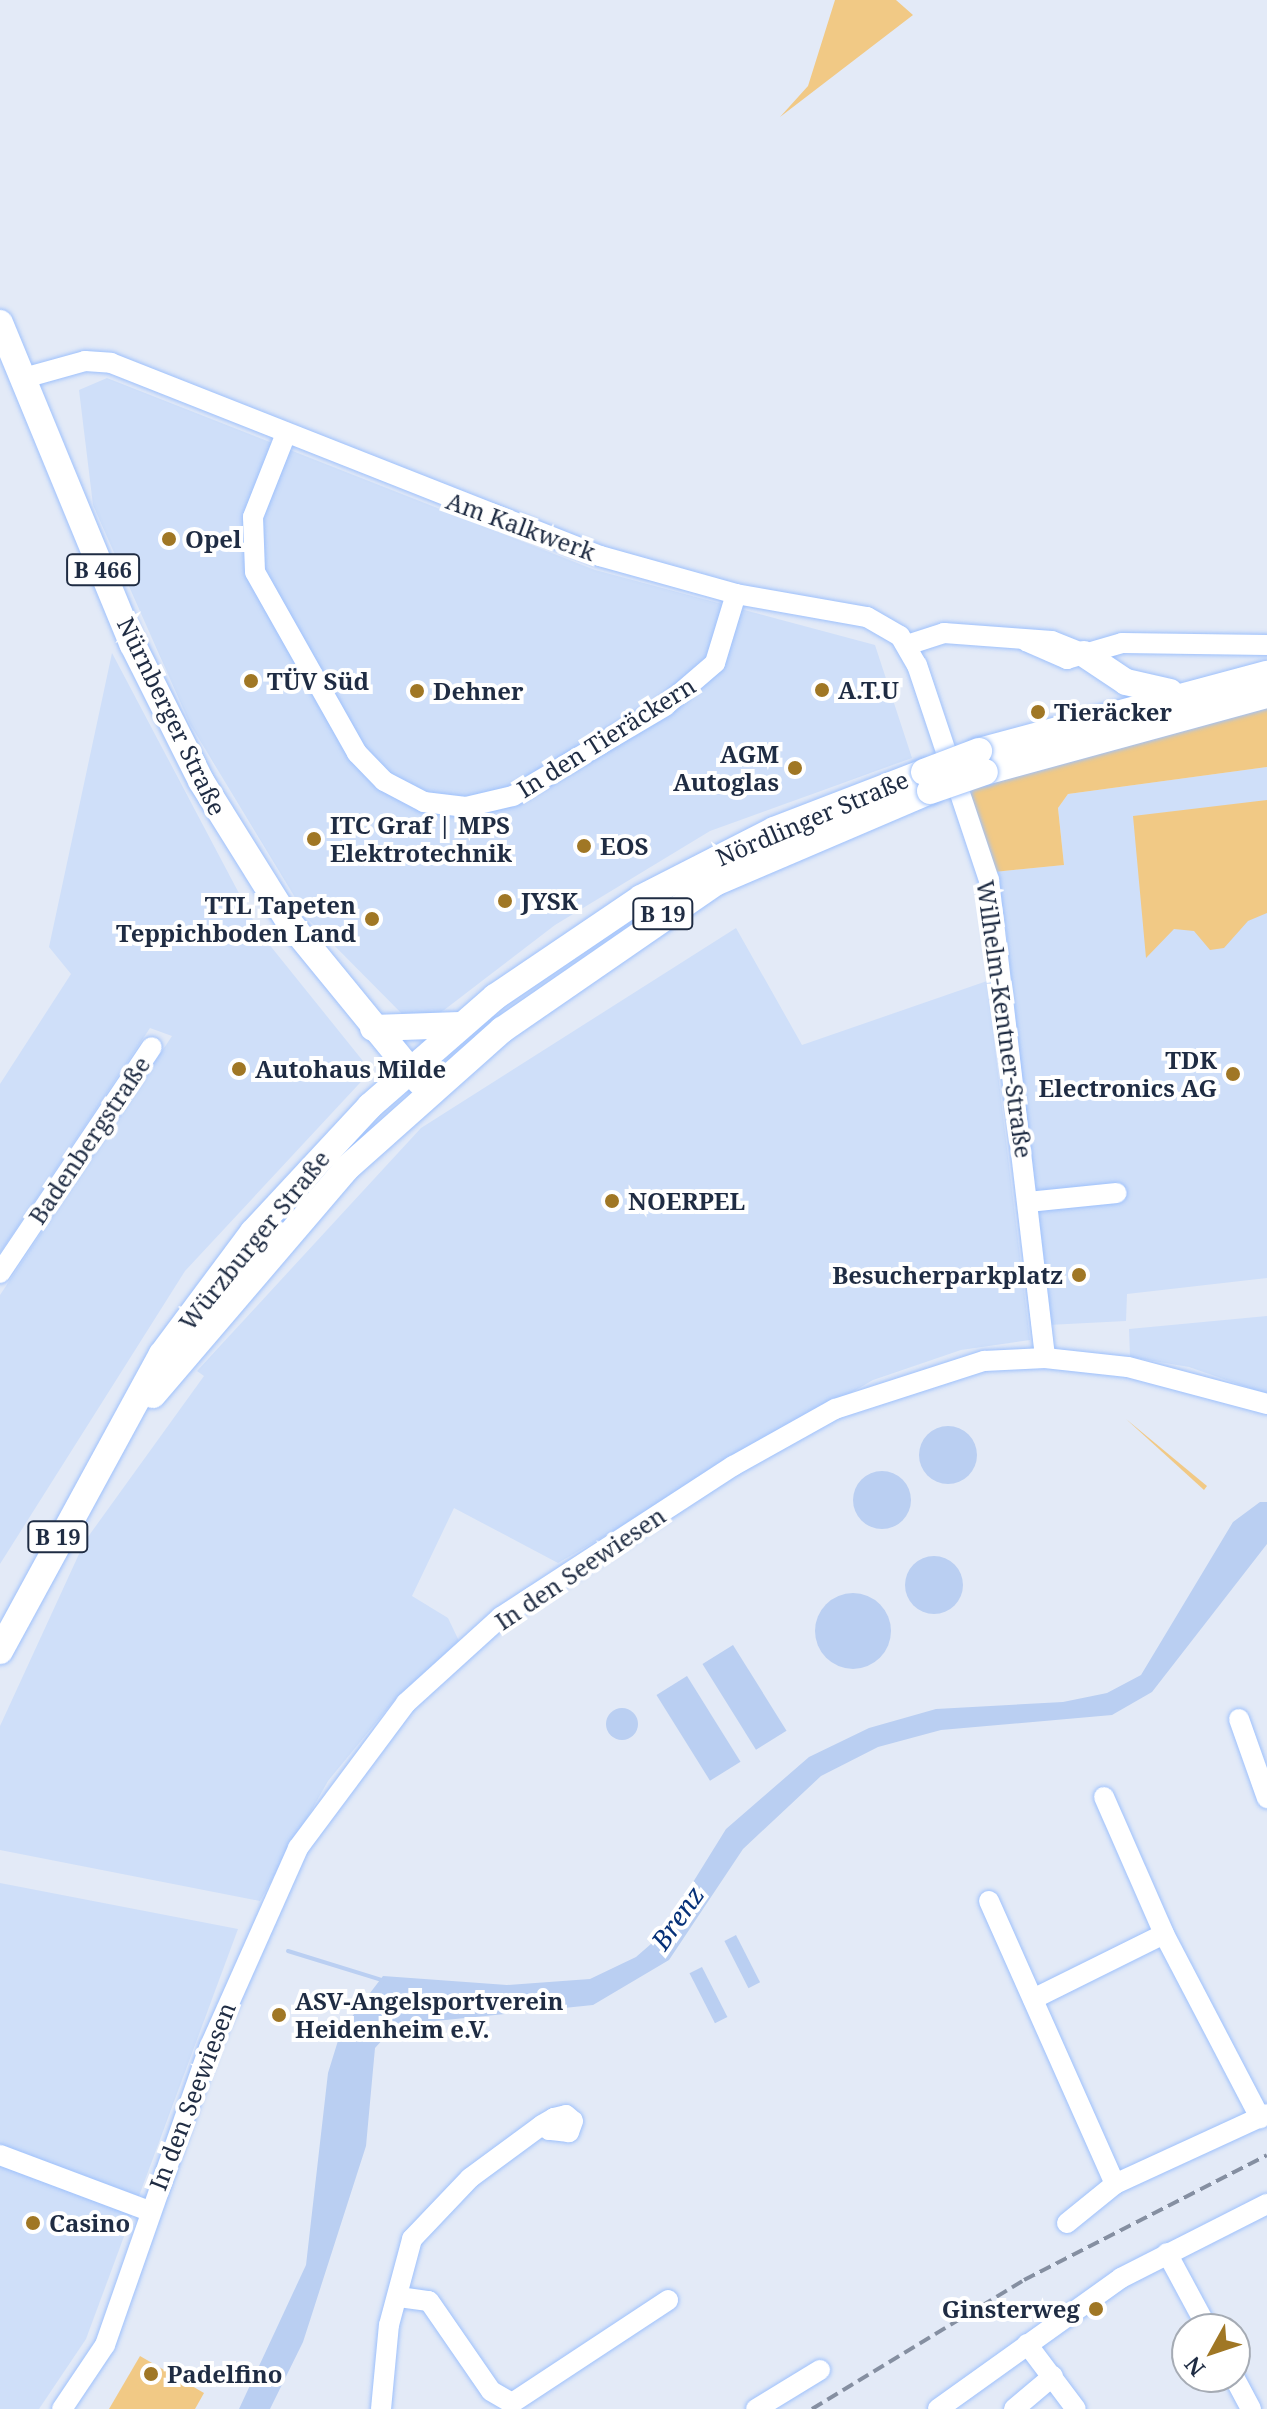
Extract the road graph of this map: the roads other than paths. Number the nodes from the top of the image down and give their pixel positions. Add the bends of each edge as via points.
1 (0, 323) edge
2 (24, 378) junction
3 (285, 436) junction
4 (736, 594) junction
5 (907, 645) junction
6 (1267, 645) edge
7 (1084, 654) junction
8 (1267, 674) edge
9 (1177, 694) junction
10 (1267, 695) edge
11 (982, 762) junction
12 (927, 781) junction
13 (460, 1025) junction
14 (373, 1028) junction
15 (152, 1047) dead end
16 (409, 1070) junction
17 (427, 1091) junction
18 (1117, 1193) dead end
19 (1028, 1202) junction
20 (0, 1273) edge
21 (1045, 1358) junction
22 (1267, 1404) edge
23 (124, 1428) junction
24 (0, 1651) edge
25 (1239, 1719) dead end
26 (1104, 1797) dead end
27 (1267, 1798) edge
28 (989, 1901) dead end
29 (1164, 1934) junction
30 (1033, 1999) junction
31 (1264, 2116) edge
32 (554, 2118) dead end
33 (0, 2155) edge
34 (1115, 2184) junction
35 (1267, 2204) edge
36 (149, 2211) junction
37 (1067, 2223) dead end
38 (1167, 2253) junction
39 (399, 2297) junction
40 (668, 2300) dead end
41 (1199, 2313) edge
42 (1027, 2344) junction
43 (820, 2370) dead end
44 (1053, 2376) junction
45 (62, 2409) edge
46 (381, 2409) edge
47 (756, 2409) edge
48 (938, 2409) edge
49 (1014, 2409) edge
50 (1076, 2409) edge

1 - 2 main road, Nürnberger Straße / B 466
2 - 3 street, Am Kalkwerk via 85,361 111,363
2 - 14 main road, Nürnberger Straße / B 466 via 187,756 281,911
3 - 4 street, Am Kalkwerk via 535,533
3 - 4 street, In den Tieräckern via 253,517 255,572 357,753 384,781 424,802 466,807 513,796 665,706 715,663
4 - 5 street, Am Kalkwerk via 867,617
5 - 7 street via 934,633 1026,641 1058,657
5 - 19 street, Wilhelm-Kentner-Straße via 989,880
6 - 7 street via 1122,643
7 - 9 main road via 1126,682
8 - 9 main road, Nördlinger Straße / B 19
9 - 11 main road, Nördlinger Straße / B 19
10 - 11 main road, Nördlinger Straße / B 19
11 - 12 main road, Nördlinger Straße / B 19, bridge
12 - 13 main road, Nördlinger Straße / B 19 via 701,865 576,939
12 - 17 main road, Nördlinger Straße / B 19 via 776,851 681,903
13 - 14 main road
13 - 16 main road, Nördlinger Straße / B 19
14 - 16 main road, Nürnberger Straße / B 466
15 - 20 street, Badenbergstraße
16 - 17 main road, B 466
16 - 23 main road, Würzburger Straße / B 19 via 253,1232 162,1354
17 - 23 main road, Würzburger Straße / B 19 via 296,1222
18 - 19 street
19 - 21 street, Wilhelm-Kentner-Straße
21 - 22 street, In den Seewiesen via 1181,1377
21 - 36 street, In den Seewiesen via 984,1361 835,1409 733,1466 501,1617 406,1703 298,1848 219,2024
23 - 24 main road, Würzburger Straße / B 19
25 - 27 street
26 - 29 street
28 - 30 street
29 - 30 street
29 - 31 street
30 - 34 street
31 - 34 street
32 - 39 street via 487,2164 412,2239
33 - 36 street, In den Seewiesen
34 - 37 street
35 - 38 street
36 - 45 street, In den Seewiesen via 105,2345
38 - 41 street
38 - 42 street
39 - 40 street via 429,2301 491,2391 512,2403
39 - 46 street via 389,2325
42 - 44 street
42 - 48 street
43 - 47 street
44 - 49 street
44 - 50 street

